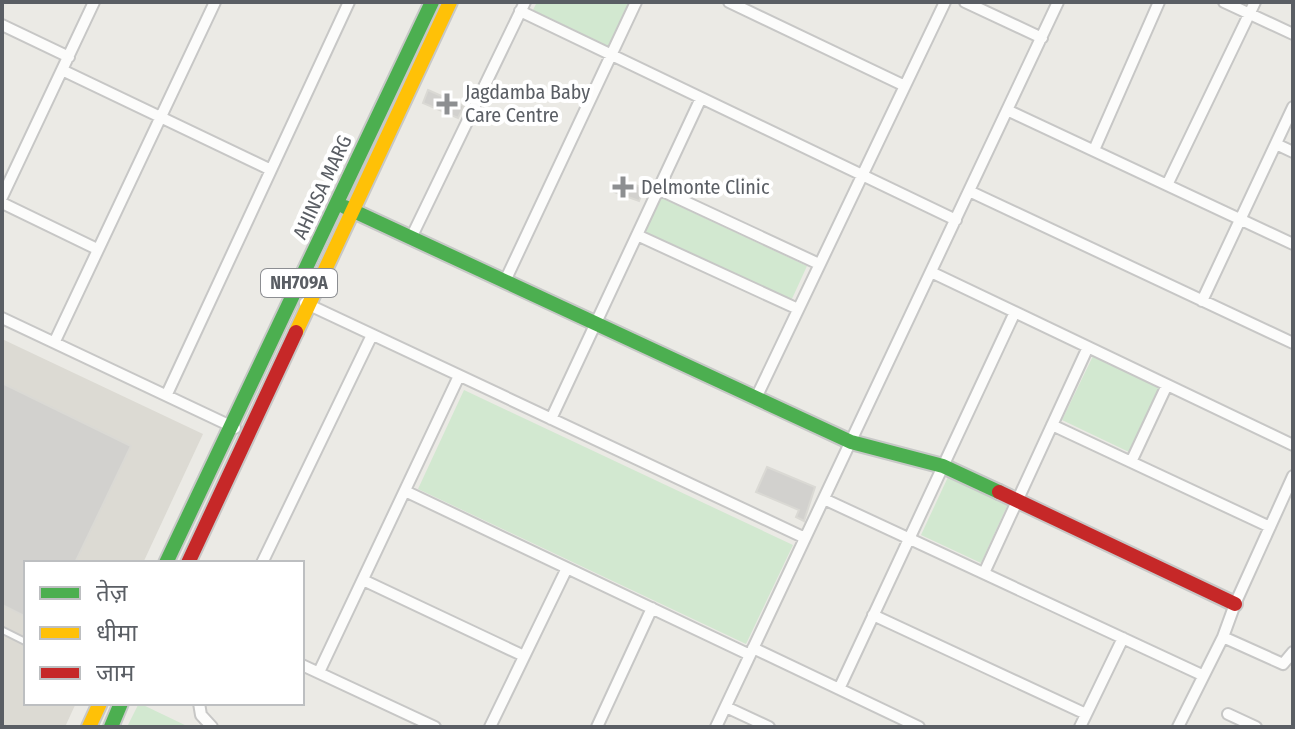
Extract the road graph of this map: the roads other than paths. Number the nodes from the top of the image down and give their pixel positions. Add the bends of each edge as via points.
1 (94, 2) edge
2 (215, 2) edge
3 (349, 2) edge
4 (432, 2) edge
5 (450, 2) edge
6 (636, 2) edge
7 (729, 2) edge
8 (945, 2) edge
9 (965, 2) edge
10 (1058, 2) edge
11 (1159, 2) edge
12 (1224, 2) edge
13 (1255, 2) edge
14 (522, 6) edge
15 (1249, 14) junction
16 (2, 25) edge
17 (1293, 34) edge
18 (1042, 38) junction
19 (611, 55) junction
20 (69, 57) junction
21 (62, 70) junction
22 (905, 86) junction
23 (701, 98) junction
24 (1293, 107) edge
25 (1007, 110) junction
26 (160, 117) junction
27 (1276, 144) junction
28 (1094, 150) junction
29 (1293, 152) edge
30 (269, 169) junction
31 (862, 175) junction
32 (1167, 185) junction
33 (658, 189) junction
34 (969, 191) junction
35 (2, 197) edge
36 (2, 203) edge
37 (337, 204) junction
38 (353, 211) junction
39 (1240, 219) junction
40 (956, 220) junction
41 (637, 235) junction
42 (411, 238) junction
43 (1293, 244) edge
44 (97, 249) junction
45 (819, 264) junction
46 (931, 272) junction
47 (505, 281) junction
48 (292, 297) junction
49 (1202, 301) junction
50 (309, 305) junction
51 (798, 309) junction
52 (1015, 312) junction
53 (2, 318) edge
54 (596, 324) junction
55 (372, 335) junction
56 (55, 341) junction
57 (1293, 343) edge
58 (1088, 347) junction
59 (459, 376) junction
60 (1167, 385) junction
61 (167, 394) junction
62 (756, 398) junction
63 (551, 419) junction
64 (1052, 425) junction
65 (231, 426) junction
66 (249, 435) junction
67 (851, 442) junction
68 (1293, 445) edge
69 (1131, 462) junction
70 (943, 466) junction
71 (1293, 476) edge
72 (405, 491) junction
73 (824, 499) junction
74 (1017, 501) junction
75 (1270, 527) junction
76 (805, 538) junction
77 (909, 538) junction
78 (167, 561) edge
79 (189, 561) edge
80 (263, 561) edge
81 (567, 568) junction
82 (984, 573) junction
83 (363, 580) junction
84 (1235, 604) junction
85 (652, 608) junction
86 (873, 615) junction
87 (2, 630) edge
88 (1223, 637) junction
89 (1123, 638) junction
90 (24, 641) edge
91 (752, 652) junction
92 (1293, 652) edge
93 (524, 656) junction
94 (304, 666) edge
95 (319, 672) junction
96 (1202, 675) junction
97 (839, 689) junction
98 (99, 705) edge
99 (120, 705) edge
100 (199, 705) edge
101 (726, 707) junction
102 (1086, 714) junction
103 (1228, 714) dead end
104 (89, 727) edge
105 (111, 727) edge
106 (212, 727) edge
107 (435, 727) edge
108 (490, 727) edge
109 (597, 727) edge
110 (716, 727) edge
111 (769, 727) edge
112 (919, 727) edge
113 (1080, 727) edge
114 (1178, 727) edge
115 (1256, 727) edge

1 - 20 street
2 - 26 street
3 - 30 street
4 - 37 main road, AHINSA MARG / NH709A
5 - 38 main road, AHINSA MARG / NH709A
6 - 19 street
7 - 22 street
8 - 22 street
9 - 18 street
10 - 18 street
11 - 28 street
12 - 15 street
13 - 15 street
14 - 19 street
14 - 42 street
15 - 17 street
15 - 32 street
16 - 20 street
18 - 25 street
19 - 23 street
19 - 47 street
20 - 21 street
21 - 26 street
21 - 35 street
22 - 31 street
23 - 31 street
23 - 33 street
24 - 27 street
25 - 28 street
25 - 34 street
26 - 30 street
26 - 44 street
27 - 29 street
27 - 39 street
28 - 32 street
30 - 61 street
31 - 40 street
31 - 45 street
32 - 39 street
33 - 41 street
33 - 45 street
34 - 40 street
34 - 49 street
36 - 44 street
37 - 38 main road
37 - 48 main road, AHINSA MARG / NH709A
38 - 42 main road
38 - 50 main road, AHINSA MARG / NH709A
39 - 43 street
39 - 49 street
40 - 46 street
41 - 51 street
41 - 54 street
42 - 47 main road
44 - 56 street
45 - 51 street
46 - 52 street
46 - 67 street
47 - 54 main road
48 - 50 street
48 - 65 main road, AHINSA MARG / NH709A
49 - 57 street
50 - 55 street
50 - 66 main road, AHINSA MARG / NH709A
51 - 62 street
52 - 58 street
52 - 70 street
53 - 56 street
54 - 62 main road
54 - 63 street
55 - 59 street
55 - 80 street
56 - 61 street
58 - 60 street
58 - 64 street
59 - 63 street
59 - 72 street
60 - 68 street
60 - 69 street
61 - 65 street
62 - 67 main road
63 - 76 street
64 - 69 street
64 - 74 street
65 - 66 street
65 - 78 main road, AHINSA MARG / NH709A
66 - 79 main road, AHINSA MARG / NH709A
67 - 70 main road
67 - 73 street
69 - 75 street
70 - 74 main road
70 - 77 street
71 - 75 street
72 - 81 street
72 - 83 street
73 - 76 street
73 - 77 street
74 - 82 street
74 - 84 main road
75 - 84 street
76 - 91 street
77 - 82 street
77 - 86 street
81 - 85 street
81 - 93 street
82 - 89 street
83 - 93 street
83 - 95 street
84 - 88 street
85 - 91 street
85 - 109 street
86 - 97 street
86 - 102 street
87 - 90 lane
88 - 92 street via 1283,664
88 - 96 street
89 - 96 street
89 - 102 street
91 - 97 street
91 - 101 street
93 - 108 street
94 - 95 street
95 - 107 street
96 - 114 street
97 - 112 street
98 - 104 main road
99 - 105 main road
100 - 106 street
101 - 110 street
101 - 111 street
102 - 113 street
103 - 115 street

